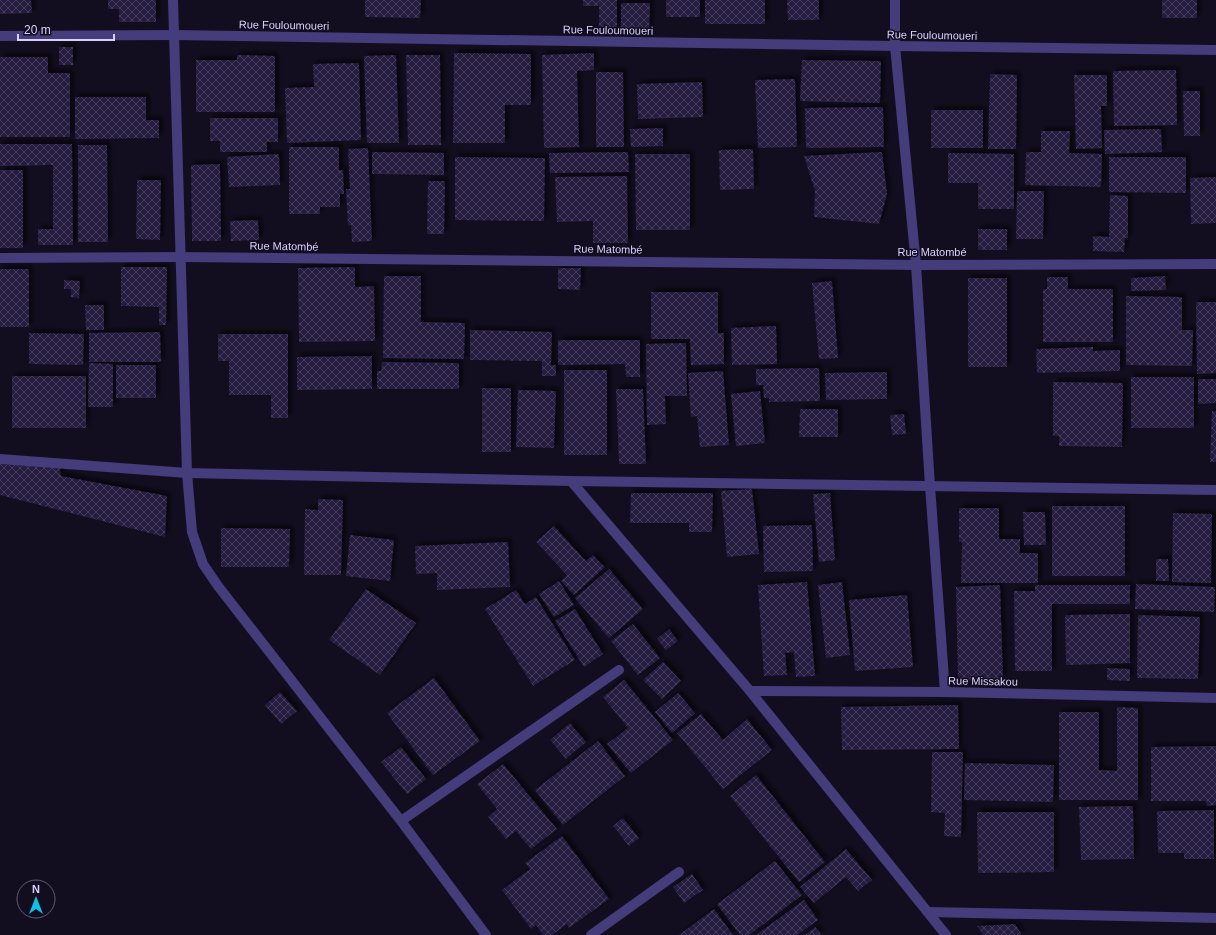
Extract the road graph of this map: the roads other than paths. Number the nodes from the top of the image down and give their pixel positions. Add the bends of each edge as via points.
1 (173, 0) edge
2 (894, 0) edge
3 (174, 35) junction
4 (0, 36) edge
5 (895, 46) junction
6 (1216, 50) edge
7 (180, 257) junction
8 (0, 258) edge
9 (1216, 264) edge
10 (916, 265) junction
11 (0, 459) edge
12 (187, 473) junction
13 (571, 481) junction
14 (930, 486) junction
15 (1216, 490) edge
16 (619, 670) dead end
17 (750, 691) junction
18 (945, 692) junction
19 (1216, 698) edge
20 (401, 821) junction
21 (679, 872) dead end
22 (928, 912) junction
23 (1216, 918) edge
24 (486, 935) edge
25 (591, 935) edge
26 (946, 935) edge

1 - 3 street
2 - 5 street
3 - 4 street, Rue Fouloumoueri
3 - 5 street, Rue Fouloumoueri
3 - 7 street
5 - 6 street, Rue Fouloumoueri
5 - 10 street
7 - 8 street, Rue Matombé
7 - 10 street, Rue Matombé
7 - 12 street
9 - 10 street, Rue Matombé
10 - 14 street
11 - 12 street
12 - 13 street
12 - 20 street via 192,532 203,564
13 - 14 street
13 - 17 street
14 - 15 street
14 - 18 street
16 - 20 street
17 - 18 street, Rue Missakou
17 - 22 street
18 - 19 street, Rue Missakou
20 - 24 street
21 - 25 street
22 - 23 street
22 - 26 street

